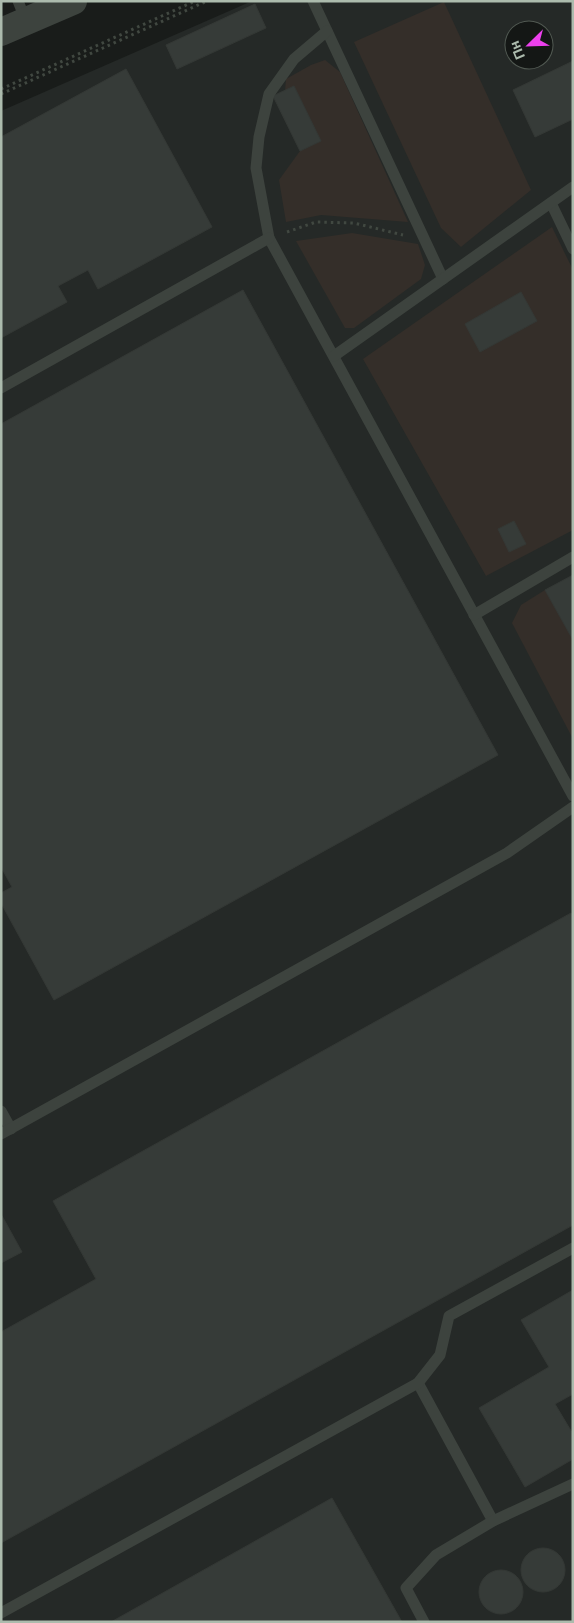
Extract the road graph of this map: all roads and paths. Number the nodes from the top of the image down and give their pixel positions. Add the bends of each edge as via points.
1 (73, 1) edge
2 (195, 1) edge
3 (207, 1) edge
4 (313, 1) edge
5 (22, 11) edge
6 (328, 31) junction
7 (1, 32) edge
8 (1, 89) edge
9 (1, 94) edge
10 (573, 187) edge
11 (551, 202) junction
12 (269, 238) junction
13 (425, 240) junction
14 (573, 249) edge
15 (443, 279) junction
16 (334, 356) junction
17 (1, 388) edge
18 (573, 557) edge
19 (474, 615) junction
20 (573, 796) edge
21 (573, 807) edge
22 (1, 1112) edge
23 (6, 1132) edge
24 (573, 1248) edge
25 (418, 1383) junction
26 (573, 1484) edge
27 (492, 1520) junction
28 (1, 1613) edge
29 (424, 1622) edge

1 - 5 street
2 - 8 path
3 - 9 path
4 - 6 lane
5 - 7 street
6 - 12 lane via 294,59 269,94 258,137 256,168
6 - 13 lane
10 - 11 lane
11 - 14 lane
11 - 15 lane
12 - 13 path via 316,222 354,223
12 - 16 lane
12 - 17 lane
13 - 15 lane
15 - 16 lane
16 - 19 lane
18 - 19 lane
19 - 20 lane
21 - 23 lane via 507,853
22 - 23 lane
24 - 25 lane via 449,1316 440,1355
25 - 27 lane
25 - 28 lane
26 - 27 lane
27 - 29 lane via 436,1555 406,1588

